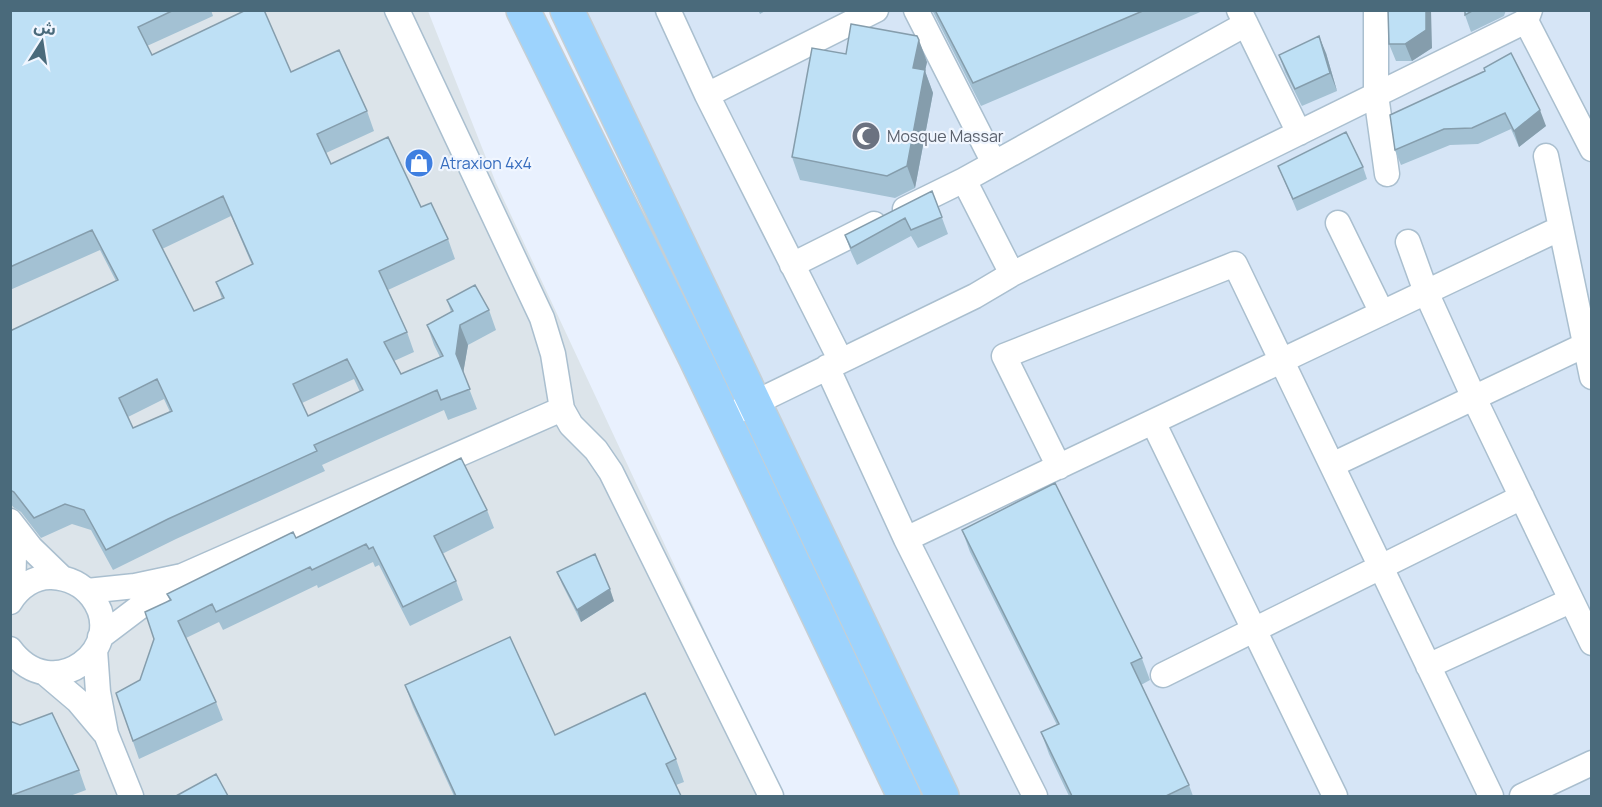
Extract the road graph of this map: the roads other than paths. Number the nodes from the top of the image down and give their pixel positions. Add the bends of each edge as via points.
1 (397, 10) edge
2 (523, 10) edge
3 (567, 10) edge
4 (668, 10) edge
5 (876, 10) edge
6 (916, 10) edge
7 (1376, 10) edge
8 (1528, 16) edge
9 (1242, 17) edge
10 (707, 95) junction
11 (1376, 95) junction
12 (1299, 133) junction
13 (1592, 149) edge
14 (1546, 156) dead end
15 (994, 163) junction
16 (1387, 174) dead end
17 (964, 180) junction
18 (1338, 223) dead end
19 (1561, 228) junction
20 (1408, 242) dead end
21 (792, 265) junction
22 (1012, 274) junction
23 (1426, 292) junction
24 (1382, 313) junction
25 (1585, 345) junction
26 (1282, 361) junction
27 (834, 364) junction
28 (1592, 377) edge
29 (1474, 398) junction
30 (754, 402) junction
31 (562, 409) junction
32 (724, 417) junction
33 (1153, 422) junction
34 (1332, 465) junction
35 (1059, 467) junction
36 (1522, 497) junction
37 (10, 521) edge
38 (10, 533) edge
39 (906, 539) junction
40 (1381, 567) junction
41 (182, 576) junction
42 (62, 578) junction
43 (87, 591) junction
44 (12, 599) edge
45 (1570, 601) junction
46 (1254, 630) junction
47 (98, 643) junction
48 (1592, 643) edge
49 (10, 649) edge
50 (1428, 666) junction
51 (29, 670) edge
52 (1163, 675) dead end
53 (106, 734) junction
54 (1592, 763) edge
55 (131, 796) edge
56 (771, 796) edge
57 (904, 796) edge
58 (942, 796) edge
59 (1035, 796) edge
60 (1335, 796) edge
61 (1491, 796) edge
62 (1522, 796) edge

1 - 31 street via 542,318 553,354
2 - 32 highway
3 - 30 highway
4 - 10 street
5 - 10 street
6 - 15 street
7 - 11 street
8 - 11 street
8 - 13 street
9 - 12 street
9 - 15 street
10 - 21 street
11 - 12 street
11 - 16 street
12 - 22 street
14 - 19 street
15 - 17 street
17 - 21 street
17 - 22 street
18 - 24 street
19 - 23 street
19 - 25 street
20 - 23 street
21 - 27 street
22 - 27 street
23 - 24 street
23 - 29 street
24 - 26 street
25 - 28 street
25 - 29 street
26 - 33 street
26 - 34 street
26 - 35 street via 1235,264 1004,356
27 - 30 street
27 - 39 street
29 - 34 street
29 - 36 street
30 - 32 street
30 - 58 highway
31 - 41 street
31 - 56 street via 611,472
32 - 57 highway
33 - 35 street
33 - 46 street
34 - 40 street
35 - 39 street
36 - 40 street
36 - 45 street
37 - 42 street
38 - 44 street via 14,555
39 - 59 street
40 - 46 street
40 - 50 street
41 - 43 street
41 - 47 street via 140,605
42 - 43 street
42 - 44 street via 35,580
43 - 47 street via 100,612
45 - 48 street
45 - 50 street
46 - 52 street
46 - 60 street
47 - 51 street via 86,661 74,669 60,673
47 - 53 street via 98,692
49 - 51 street
50 - 61 street
51 - 53 street via 78,701
53 - 55 street
54 - 62 street

